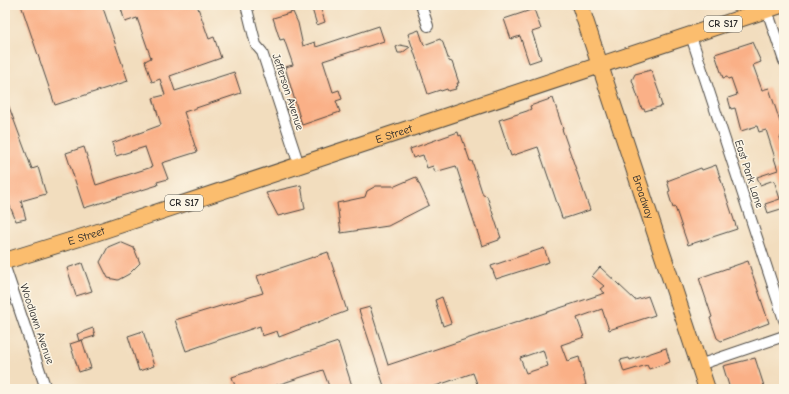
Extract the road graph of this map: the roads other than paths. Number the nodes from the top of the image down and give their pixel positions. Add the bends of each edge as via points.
1 (246, 5) edge
2 (421, 5) edge
3 (580, 5) edge
4 (774, 7) edge
5 (428, 26) dead end
6 (691, 36) junction
7 (784, 61) edge
8 (598, 65) junction
9 (299, 165) junction
10 (5, 261) edge
11 (5, 266) edge
12 (784, 320) edge
13 (784, 336) edge
14 (699, 365) junction
15 (46, 389) edge
16 (707, 389) edge

1 - 9 street, Jefferson Avenue via 256,45 262,52
2 - 5 street
3 - 8 main road, Broadway
4 - 6 main road, E Street / CR S17
4 - 7 street
6 - 8 main road, E Street / CR S17
6 - 12 street, East Park Lane
8 - 9 main road, E Street / CR S17
8 - 14 main road, Broadway
9 - 10 main road, E Street / CR S17
11 - 15 street, Woodlawn Avenue
13 - 14 street
14 - 16 main road, Broadway

